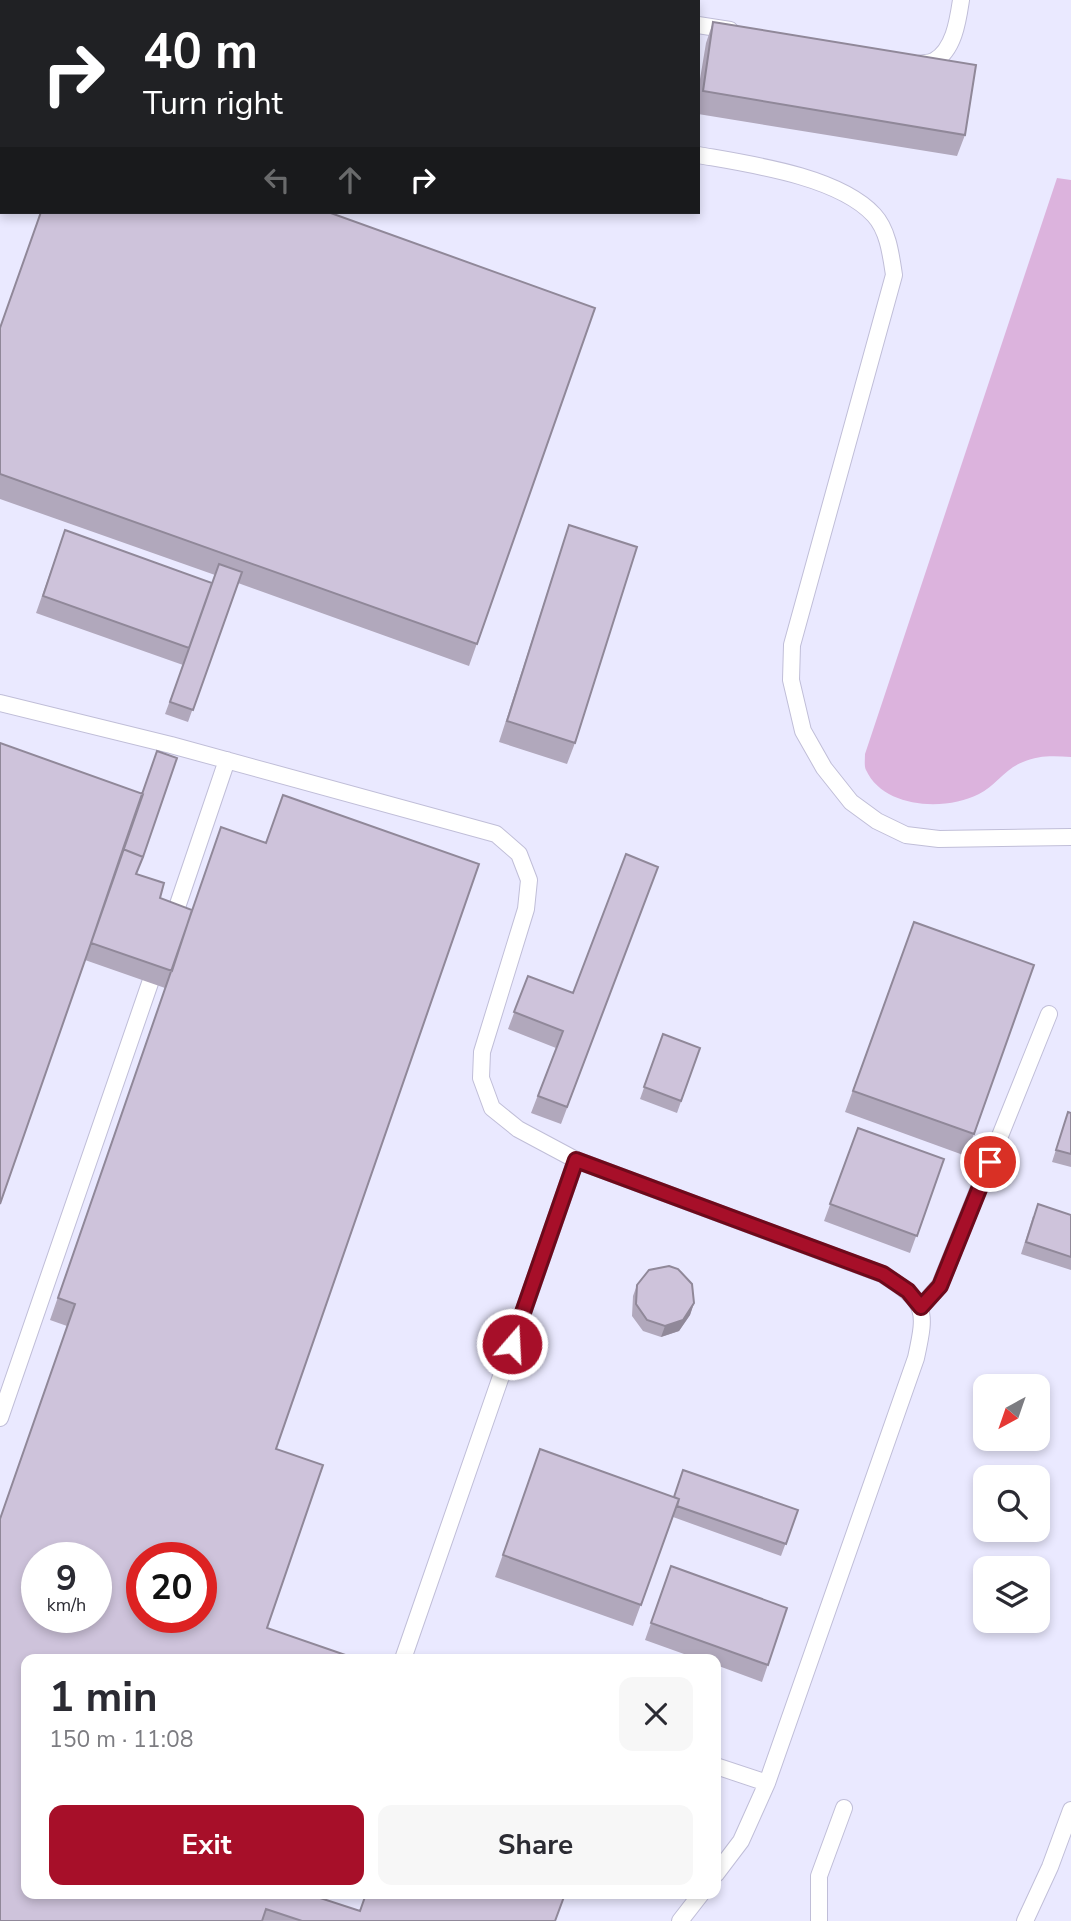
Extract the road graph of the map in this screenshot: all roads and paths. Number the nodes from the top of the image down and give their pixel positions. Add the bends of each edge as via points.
1 (961, 0) edge
2 (700, 25) edge
3 (739, 32) edge
4 (904, 62) edge
5 (700, 155) edge
6 (0, 703) edge
7 (227, 760) junction
8 (1071, 837) edge
9 (172, 922) edge
10 (150, 983) edge
11 (1049, 1014) dead end
12 (576, 1160) junction
13 (921, 1307) junction
14 (2, 1407) edge
15 (405, 1654) edge
16 (721, 1768) edge
17 (767, 1783) junction
18 (844, 1808) dead end
19 (1071, 1810) edge
20 (721, 1868) edge
21 (697, 1899) edge
22 (680, 1921) edge
23 (819, 1921) edge
24 (1025, 1921) edge

1 - 4 lane via 957,26 945,51 934,61
2 - 3 lane
5 - 8 lane via 766,167 856,199 876,216 888,241 894,275 792,645 790,680 803,731 851,802 906,835 939,839
6 - 7 lane
7 - 9 lane
7 - 12 lane via 496,834 519,854 529,880 526,909 482,1052 481,1078 492,1108 518,1129
10 - 14 lane
11 - 13 lane via 940,1286
12 - 13 lane via 883,1274 908,1291
12 - 15 lane
13 - 17 lane via 916,1358
16 - 17 lane
17 - 20 lane via 741,1842
18 - 23 lane via 819,1877
19 - 24 lane
21 - 22 lane

